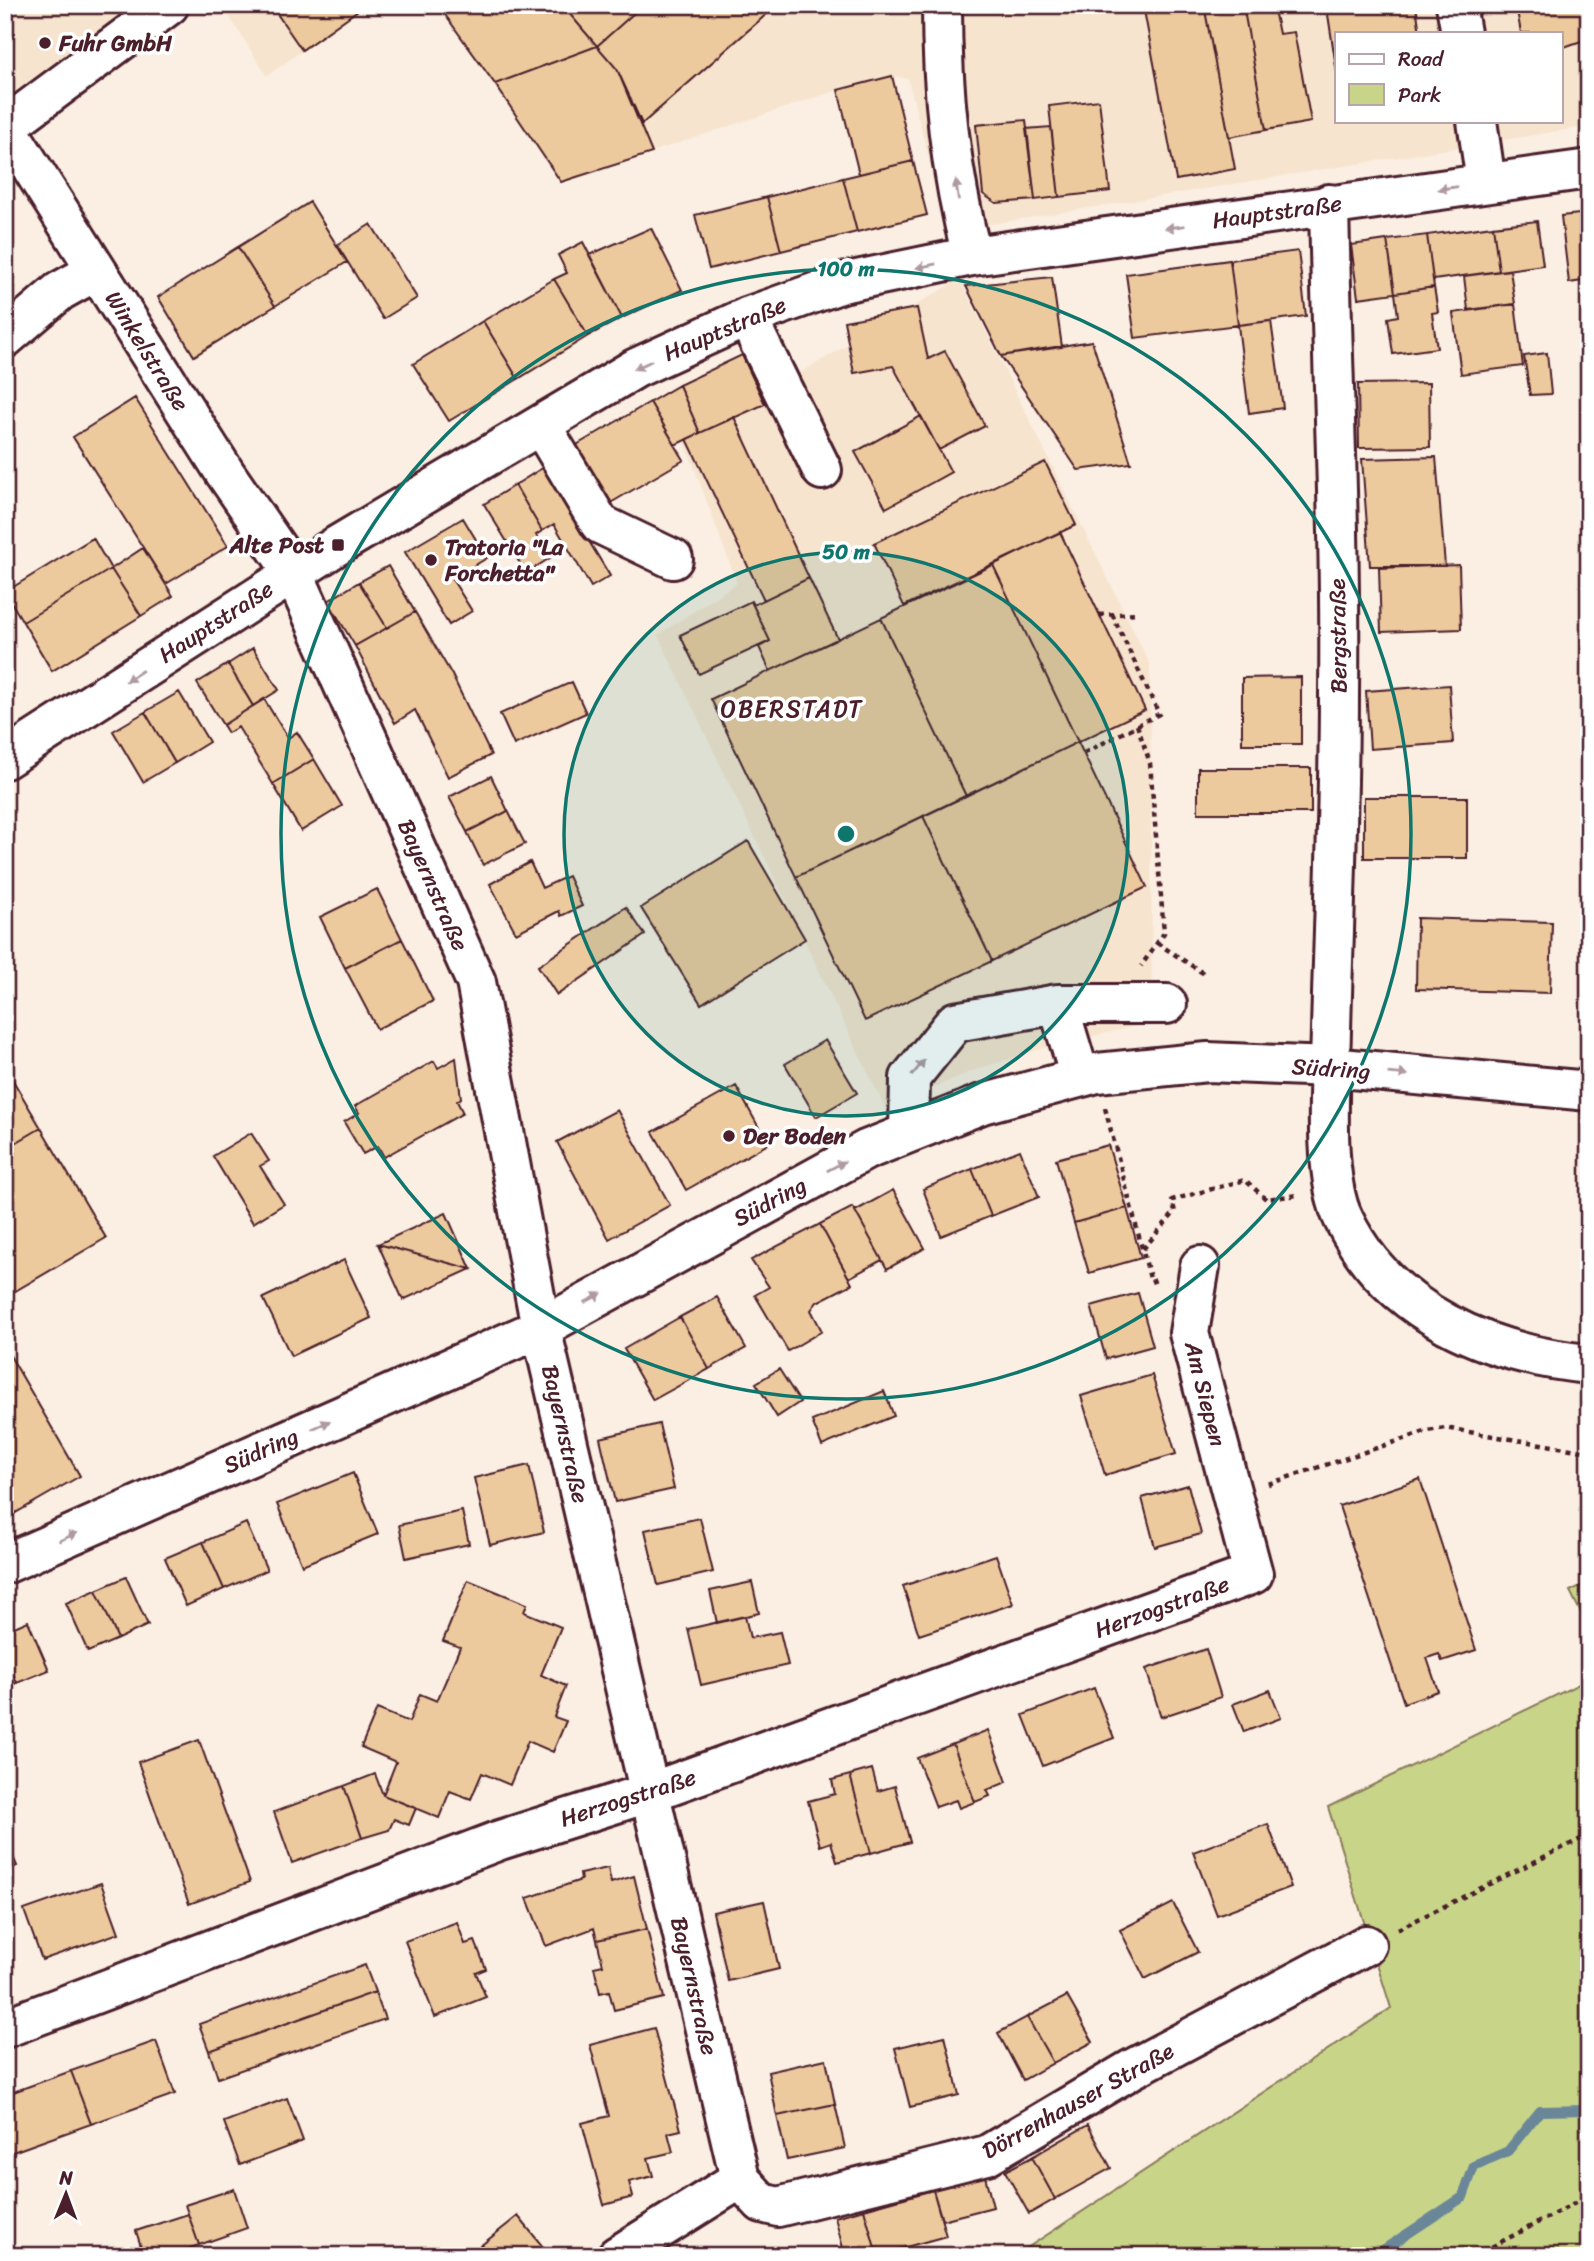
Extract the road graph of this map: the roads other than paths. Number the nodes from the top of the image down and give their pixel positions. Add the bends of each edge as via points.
1 (169, 5) edge
2 (942, 5) edge
3 (1456, 5) edge
4 (1461, 32) edge
5 (1477, 122) edge
6 (5, 127) edge
7 (1589, 169) edge
8 (1486, 183) junction
9 (1329, 204) junction
10 (972, 256) junction
11 (96, 271) junction
12 (747, 317) junction
13 (9, 326) edge
14 (542, 427) junction
15 (822, 470) dead end
16 (673, 559) dead end
17 (293, 572) junction
18 (5, 759) edge
19 (1058, 1004) junction
20 (1167, 1004) dead end
21 (1331, 1068) junction
22 (1088, 1075) junction
23 (1589, 1091) edge
24 (909, 1133) junction
25 (1200, 1266) road end
26 (541, 1328) junction
27 (1589, 1364) edge
28 (5, 1564) edge
29 (1253, 1574) joint
30 (648, 1793) junction
31 (1366, 1945) road end
32 (5, 2028) edge
33 (740, 2179) junction
34 (617, 2256) edge

1 - 6 street, Winkelstraße
10 -> 2 street via 958,202 942,83
3 - 4 street
5 - 8 street
6 - 11 street, Winkelstraße
7 - 8 street, Hauptstraße
8 -> 9 street, Hauptstraße
9 -> 10 street, Hauptstraße
9 - 21 street, Bergstraße via 1320,505 1339,691
10 -> 12 street, Hauptstraße via 842,283
11 - 13 street
11 - 17 street, Winkelstraße
12 -> 14 street, Hauptstraße via 636,368
12 - 15 street
14 - 16 street via 600,524
14 - 17 street, Hauptstraße
17 -> 18 street, Hauptstraße
17 - 26 street, Bayernstraße via 476,982
19 - 20 street
19 - 22 street
24 -> 19 street via 909,1078 955,1022
21 - 22 street, Südring via 1208,1062
21 -> 23 street, Südring
21 - 27 street, Bergstraße via 1335,1192 1342,1218 1388,1282 1411,1303 1476,1338 1514,1351
22 - 24 street, Südring via 982,1104
26 -> 24 street, Südring via 830,1169
25 - 29 street, Am Siepen via 1189,1333
28 -> 26 street, Südring
26 - 30 street, Bayernstraße
29 - 30 street, Herzogstraße
30 - 32 street, Herzogstraße via 499,1840
30 - 33 street, Bayernstraße
31 - 33 street, Dörrenhauser Straße via 1132,2069 987,2155 778,2207 762,2203
33 - 34 street

